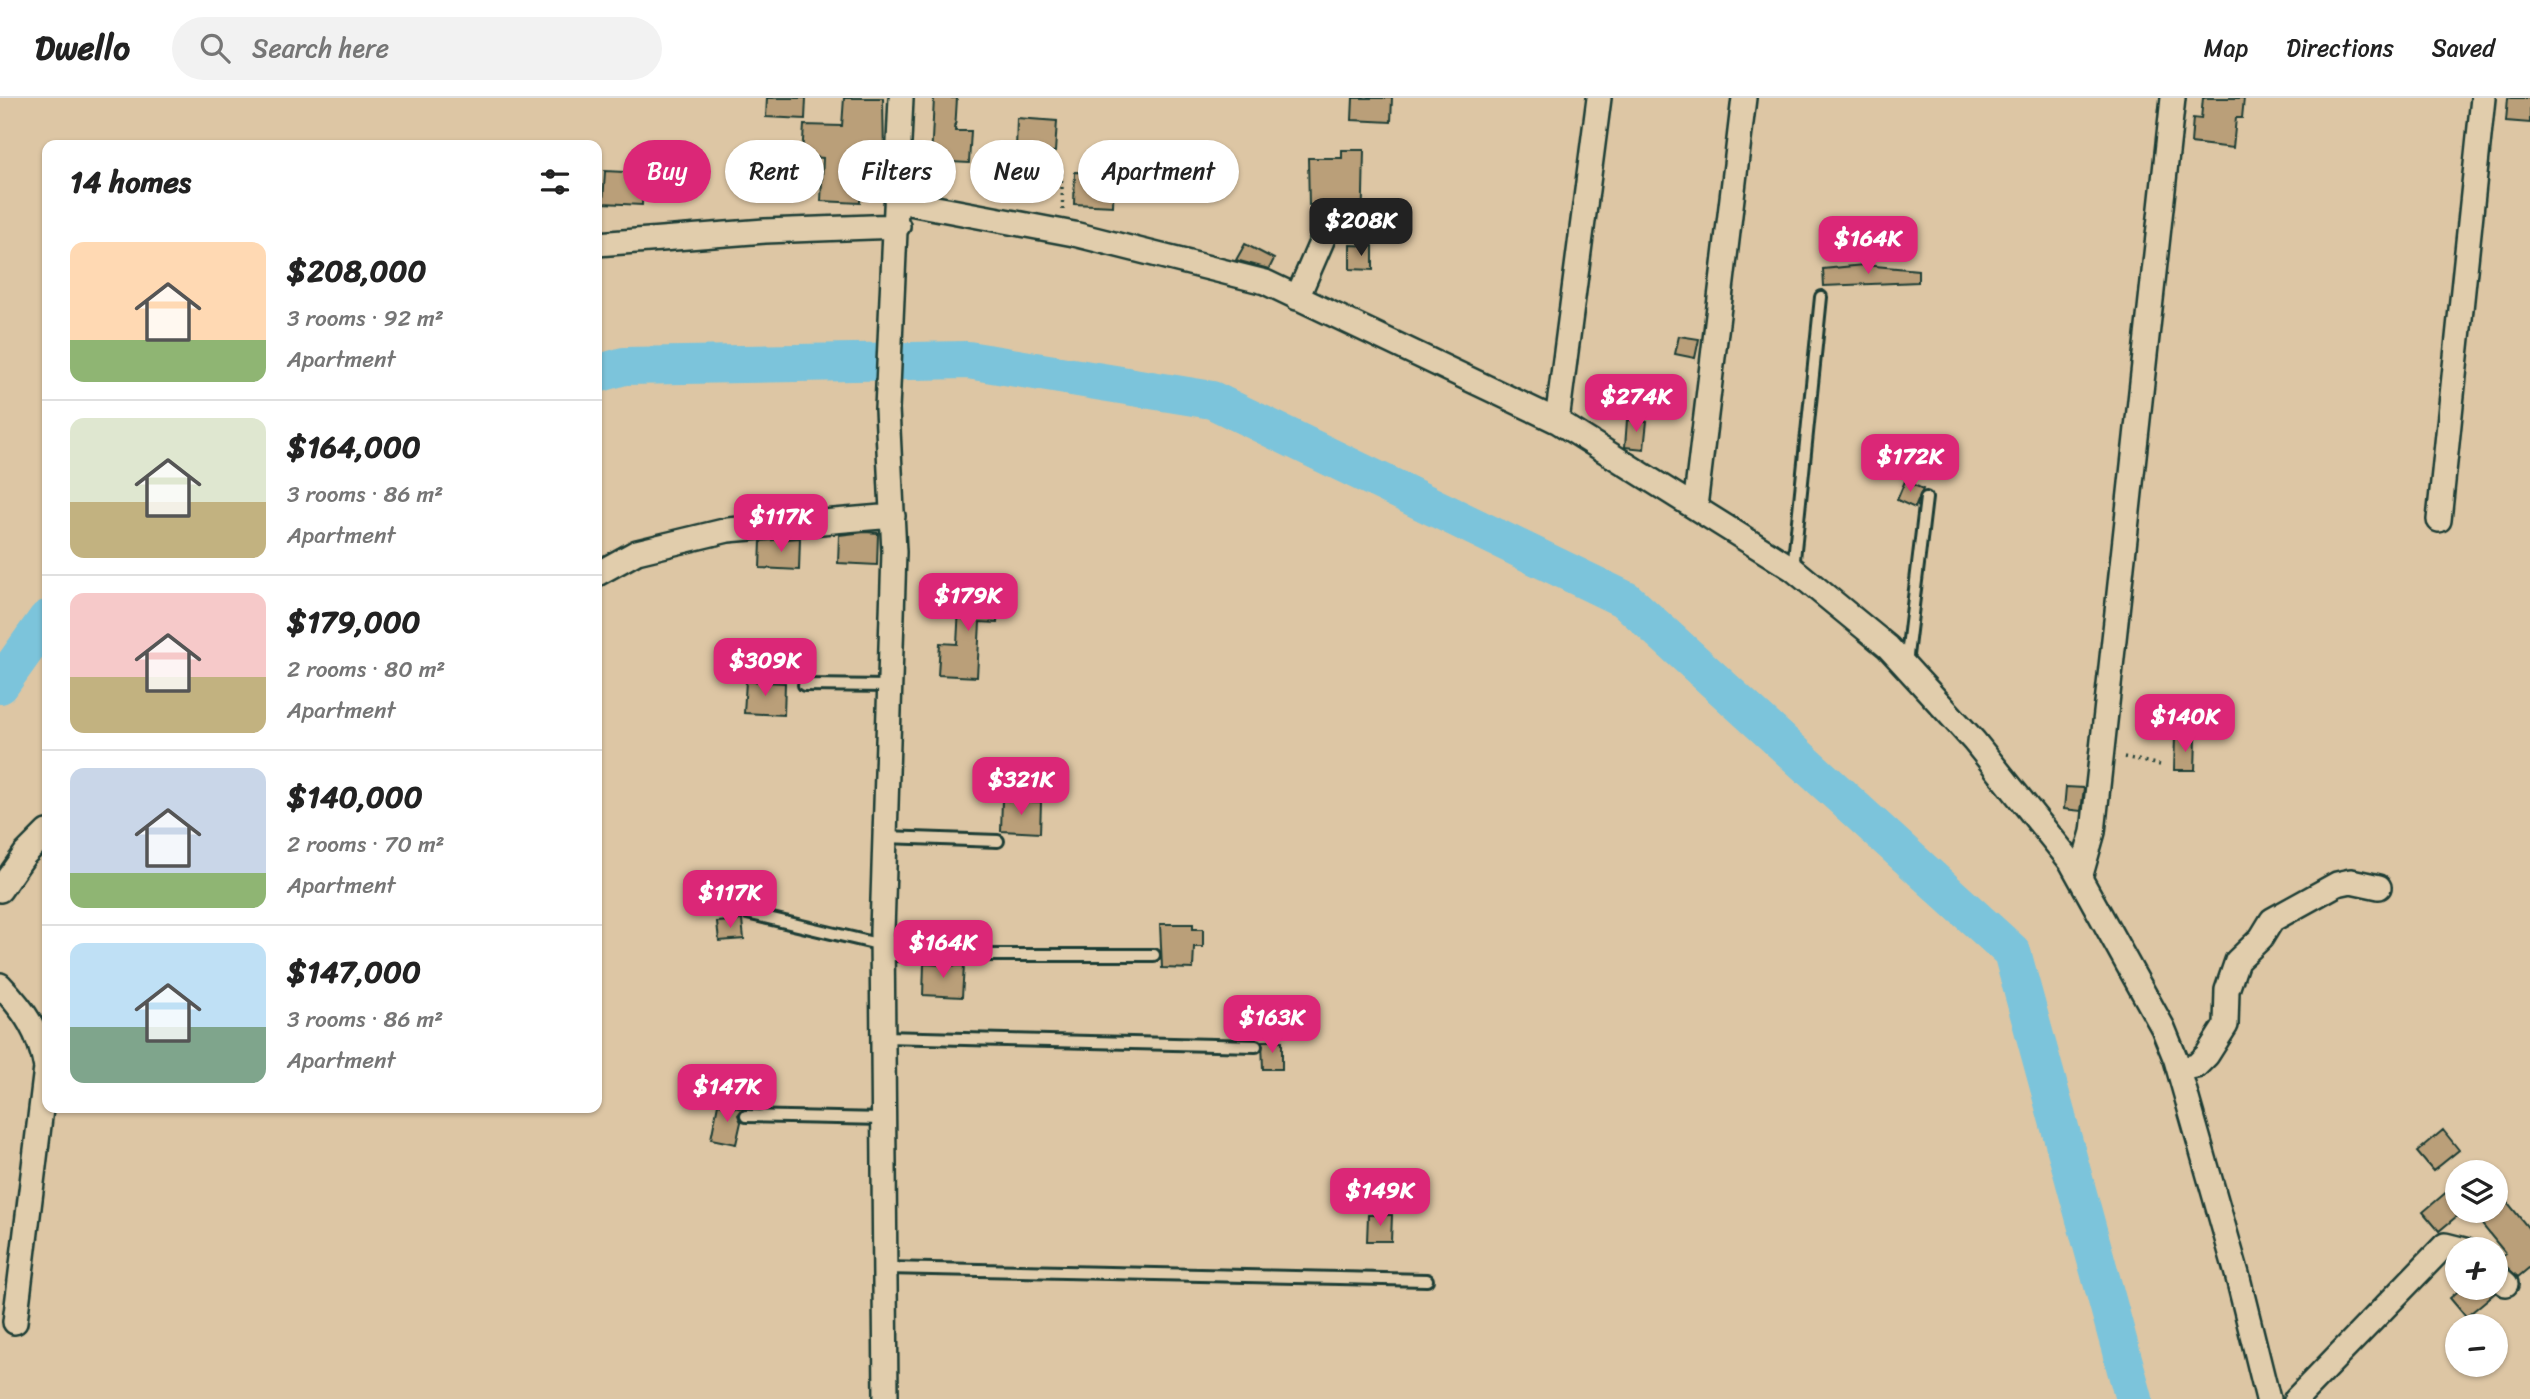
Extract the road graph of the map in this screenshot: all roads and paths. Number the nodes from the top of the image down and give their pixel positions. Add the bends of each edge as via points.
1 (901, 98) edge
2 (1599, 98) edge
3 (1744, 98) edge
4 (2173, 98) edge
5 (2483, 98) edge
6 (900, 140) edge
7 (1064, 196) edge
8 (899, 203) edge
9 (910, 203) edge
10 (1330, 222) dead end
11 (898, 226) junction
12 (1059, 231) junction
13 (602, 244) edge
14 (1821, 297) dead end
15 (1297, 298) junction
16 (1557, 422) junction
17 (1927, 498) dead end
18 (1695, 507) junction
19 (892, 516) junction
20 (2439, 520) dead end
21 (1793, 569) junction
22 (602, 571) edge
23 (1906, 667) junction
24 (804, 685) dead end
25 (890, 686) junction
26 (2102, 751) junction
27 (2160, 765) dead end
28 (42, 837) edge
29 (885, 837) junction
30 (998, 841) dead end
31 (2080, 878) junction
32 (2379, 887) dead end
33 (0, 890) edge
34 (747, 913) dead end
35 (882, 950) junction
36 (1154, 955) dead end
37 (0, 985) edge
38 (883, 1037) junction
39 (1256, 1046) dead end
40 (42, 1048) edge
41 (2179, 1069) junction
42 (42, 1101) edge
43 (746, 1116) dead end
44 (884, 1119) junction
45 (2445, 1245) edge
46 (885, 1268) junction
47 (1427, 1280) dead end
48 (15, 1322) dead end
49 (2272, 1396) edge
50 (886, 1399) edge
51 (2296, 1399) edge

1 - 6 street
2 - 16 street
3 - 18 street
4 - 26 street
5 - 20 street
7 - 12 path
8 - 11 street
9 - 12 street
10 - 15 street
11 - 13 street
11 - 19 street via 887,409
12 - 15 street via 1265,282
14 - 21 lane
15 - 16 street
16 - 18 street
17 - 23 lane
18 - 21 street
19 - 22 street via 728,530 637,552
19 - 25 street
21 - 23 street
23 - 31 street via 1974,741
24 - 25 lane
25 - 29 street
26 - 27 path
26 - 31 street via 2093,832
28 - 33 street
29 - 30 lane
29 - 35 street
31 - 41 street via 2163,1028
32 - 41 street via 2351,881 2337,884 2273,920 2237,961 2227,990 2222,1035 2196,1066
34 - 35 lane
35 - 36 lane
35 - 38 street
37 - 40 street via 32,1023
38 - 39 lane
38 - 44 street
41 - 49 street
42 - 48 street
43 - 44 lane
44 - 46 street
45 - 51 street
46 - 47 lane
46 - 50 street

